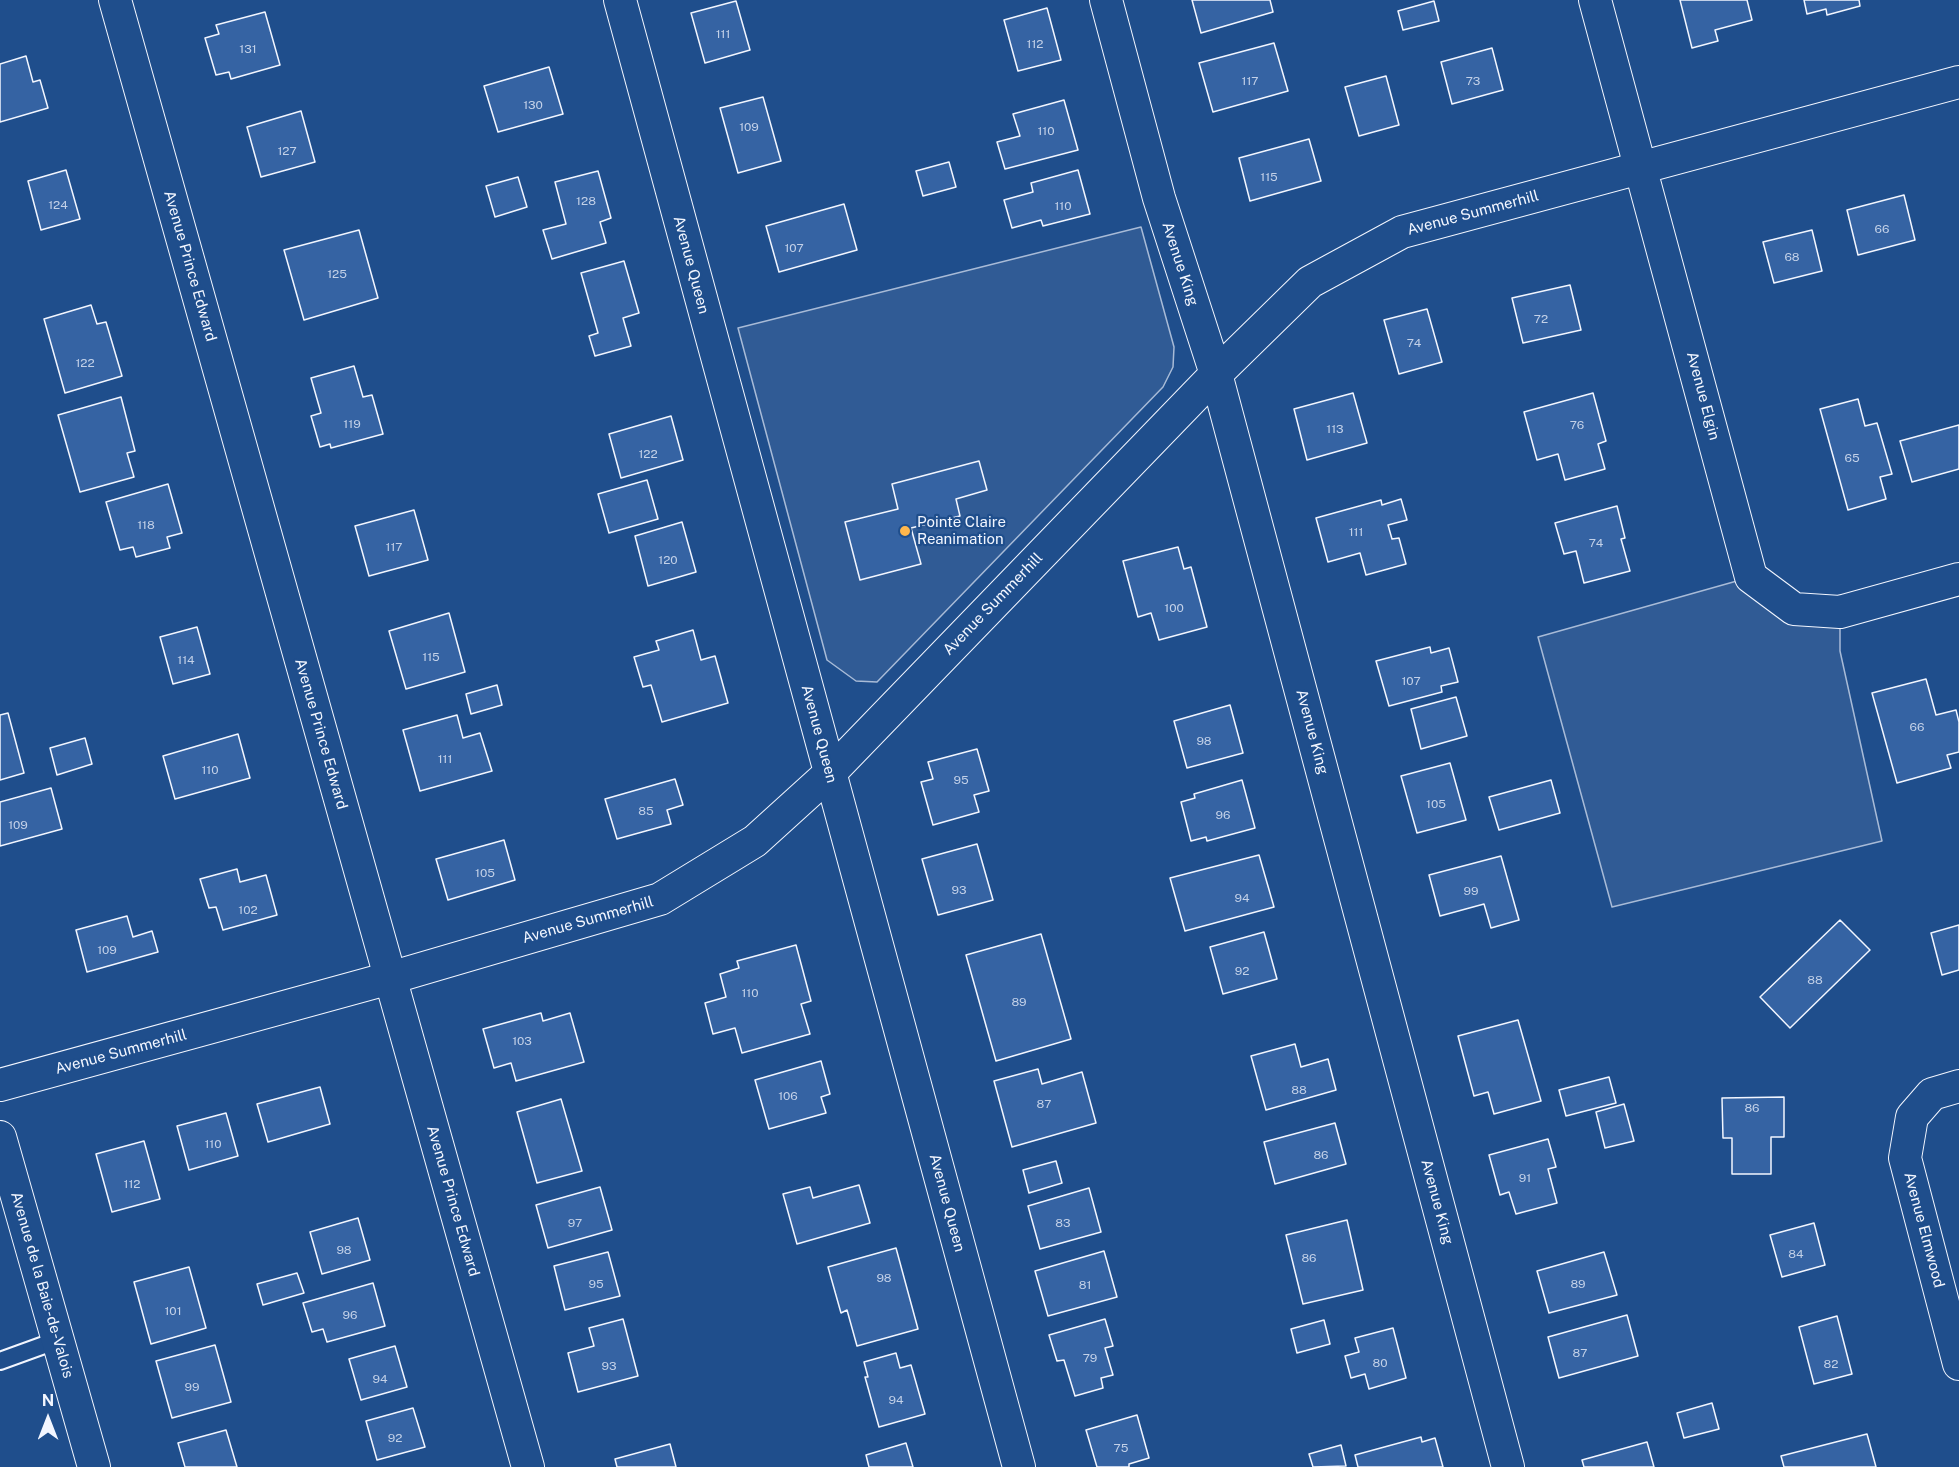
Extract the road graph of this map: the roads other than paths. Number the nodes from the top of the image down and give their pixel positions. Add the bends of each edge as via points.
1 (115, 0) edge
2 (620, 0) edge
3 (1106, 0) edge
4 (1595, 0) edge
5 (1959, 82) edge
6 (1641, 168) junction
7 (1216, 374) junction
8 (1959, 579) edge
9 (830, 773) junction
10 (390, 978) junction
11 (0, 1085) edge
12 (1959, 1086) edge
13 (0, 1137) edge
14 (58, 1340) junction
15 (0, 1361) edge
16 (1959, 1364) edge
17 (94, 1467) edge
18 (528, 1467) edge
19 (1019, 1467) edge
20 (1508, 1467) edge

1 - 10 street, Avenue Prince Edward
2 - 9 street, Avenue Queen
3 - 7 street, Avenue King via 1159,198
4 - 6 street, Avenue Elgin
5 - 6 street, Avenue Summerhill
6 - 7 street, Avenue Summerhill via 1402,232 1310,282
6 - 8 street, Avenue Elgin via 1751,577 1794,609 1839,612
7 - 9 street, Avenue Summerhill
7 - 20 street, Avenue King
9 - 10 street, Avenue Summerhill via 755,842 660,899
9 - 19 street, Avenue Queen
10 - 11 street, Avenue Summerhill
10 - 18 street, Avenue Prince Edward
12 - 16 street, Avenue Elmwood via 1932,1094 1912,1117 1905,1158
13 - 14 street, Avenue de la Baie-de-Valois
14 - 15 lane
14 - 17 street, Avenue de la Baie-de-Valois

